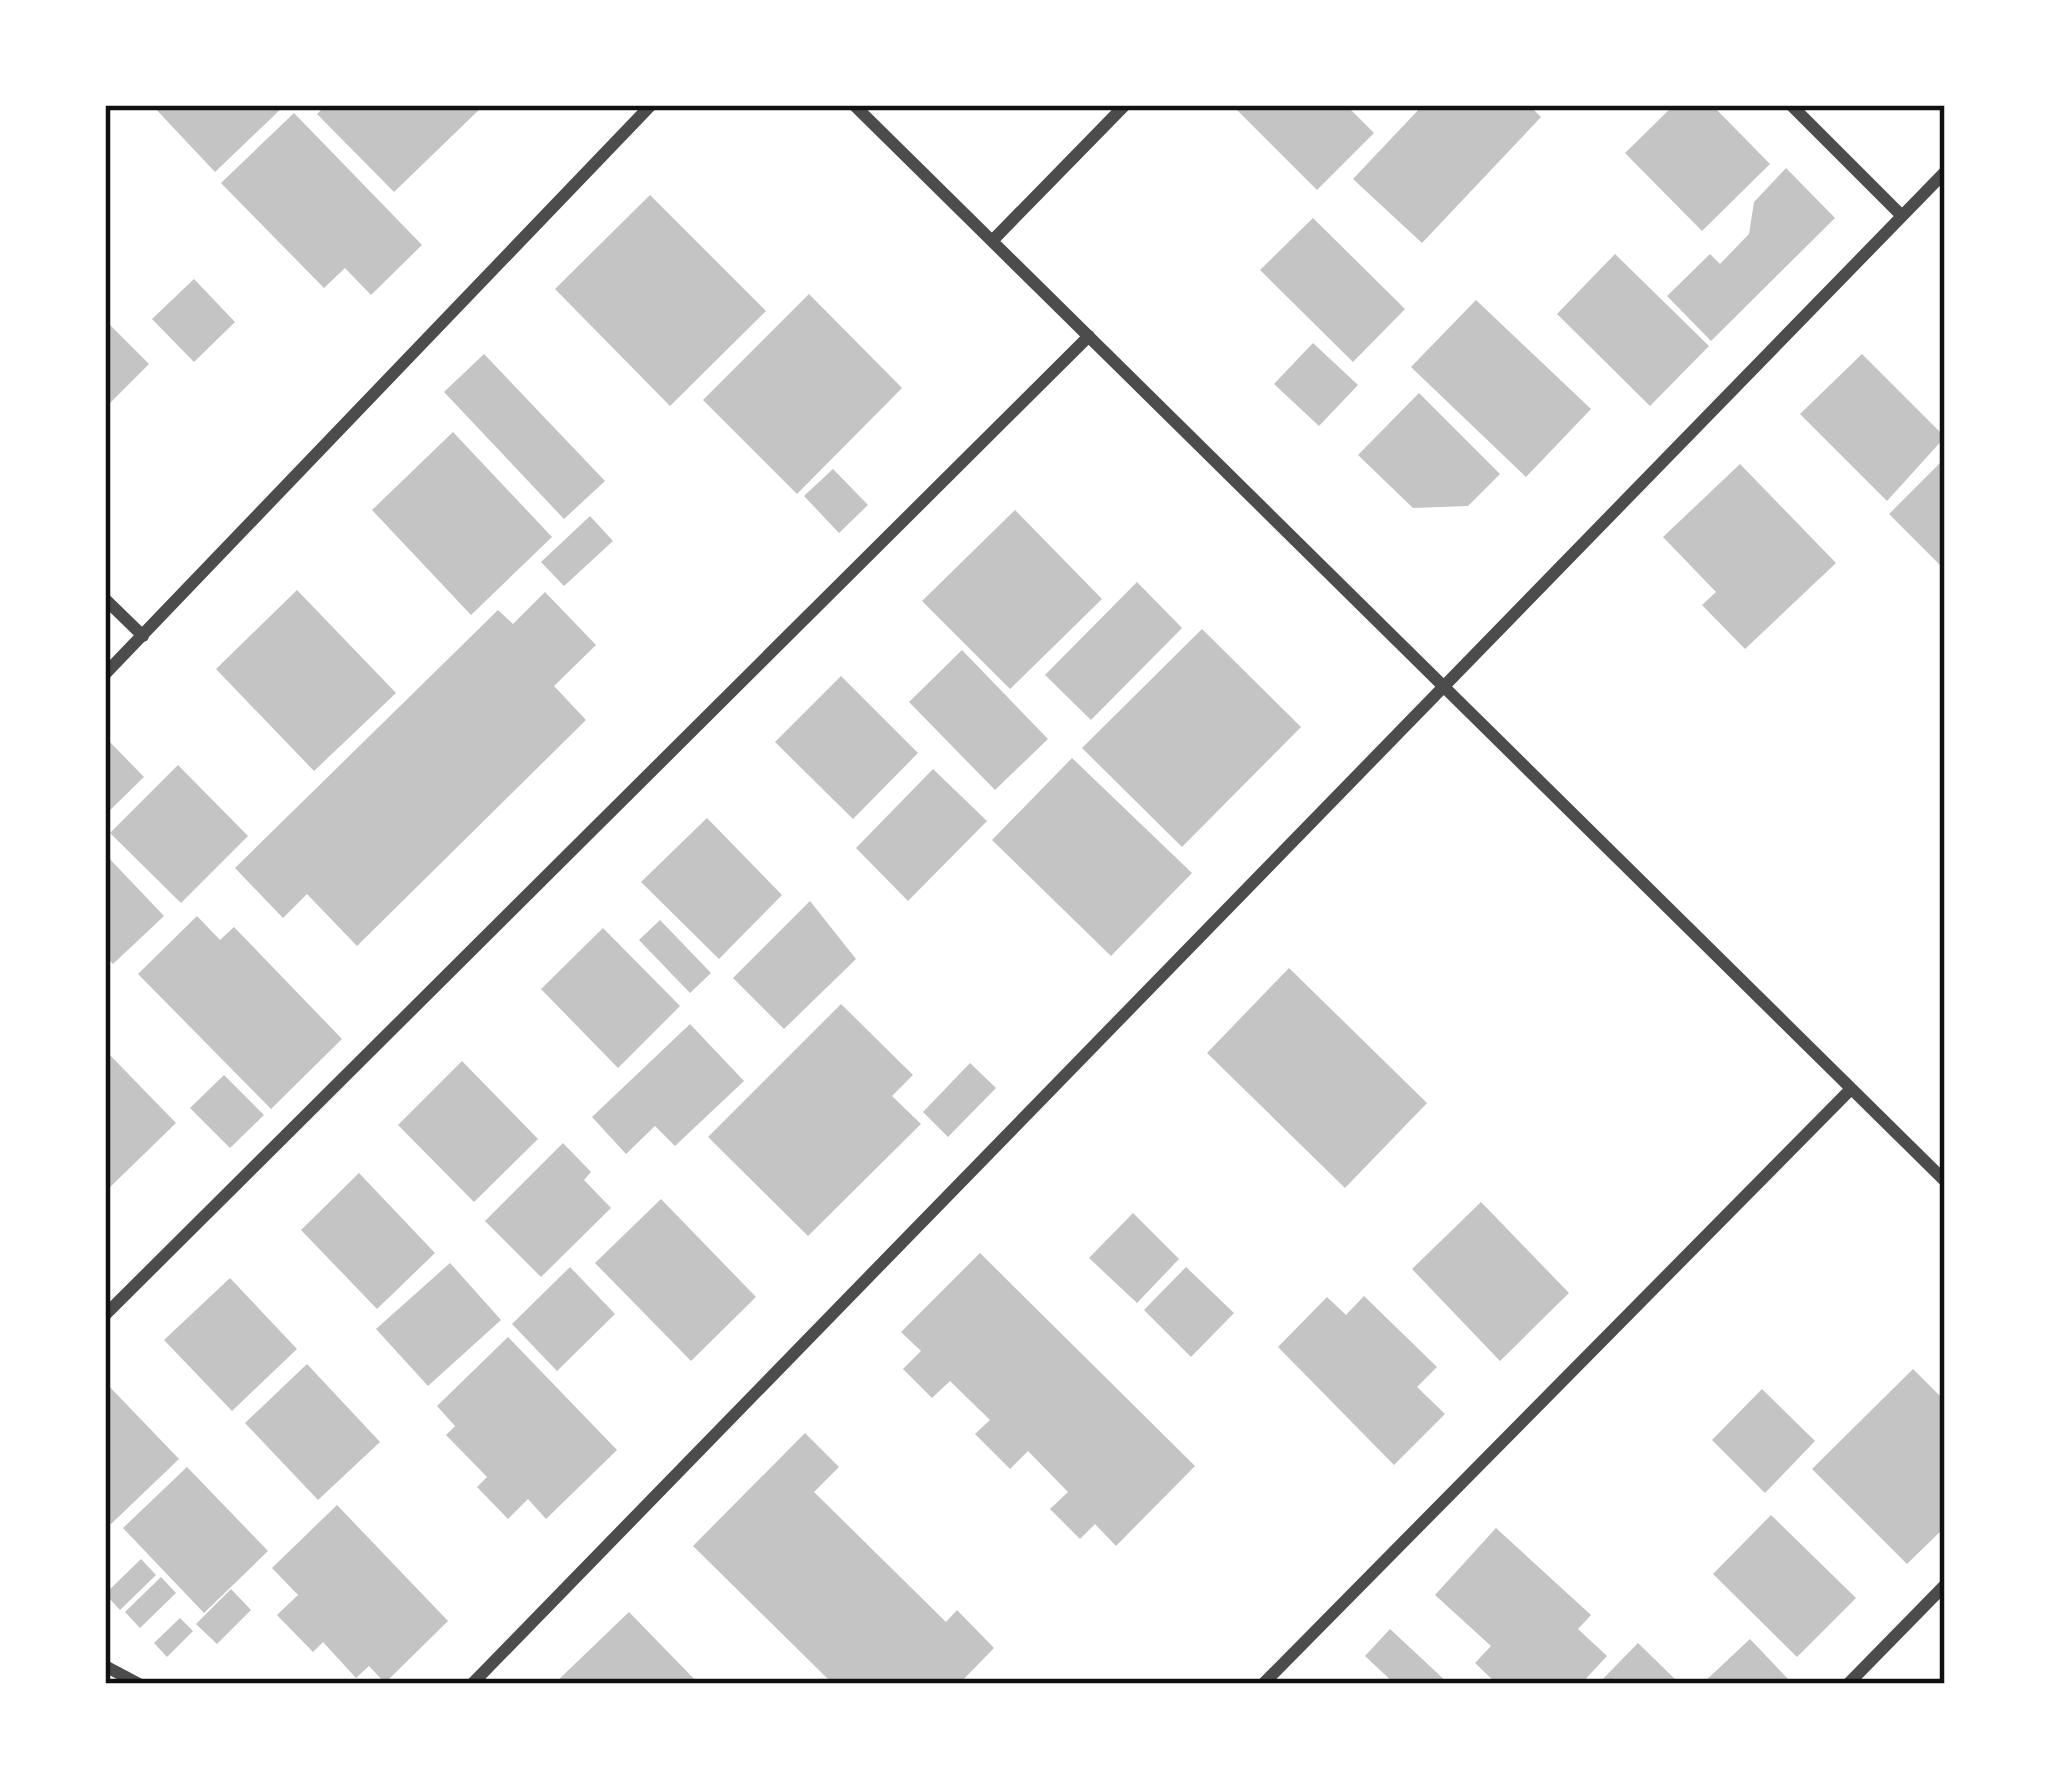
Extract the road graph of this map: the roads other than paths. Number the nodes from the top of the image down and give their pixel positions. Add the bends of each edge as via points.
1 (651, 105) edge
2 (854, 105) edge
3 (1125, 105) edge
4 (1791, 105) edge
5 (1945, 172) edge
6 (1902, 216) junction
7 (994, 239) junction
8 (1089, 336) junction
9 (105, 599) edge
10 (143, 636) junction
11 (105, 674) edge
12 (1444, 689) junction
13 (1851, 1089) junction
14 (1945, 1181) edge
15 (105, 1315) edge
16 (1945, 1585) edge
17 (105, 1667) edge
18 (139, 1684) edge
19 (472, 1684) edge
20 (1263, 1684) edge
21 (1848, 1684) edge

1 - 10 street
2 - 7 street
3 - 7 street
4 - 6 street
5 - 6 street
6 - 12 street
7 - 8 street
8 - 12 street
8 - 15 street
9 - 10 street
10 - 11 street
12 - 13 street
12 - 19 street
13 - 14 street
13 - 20 street
16 - 21 street
17 - 18 street

